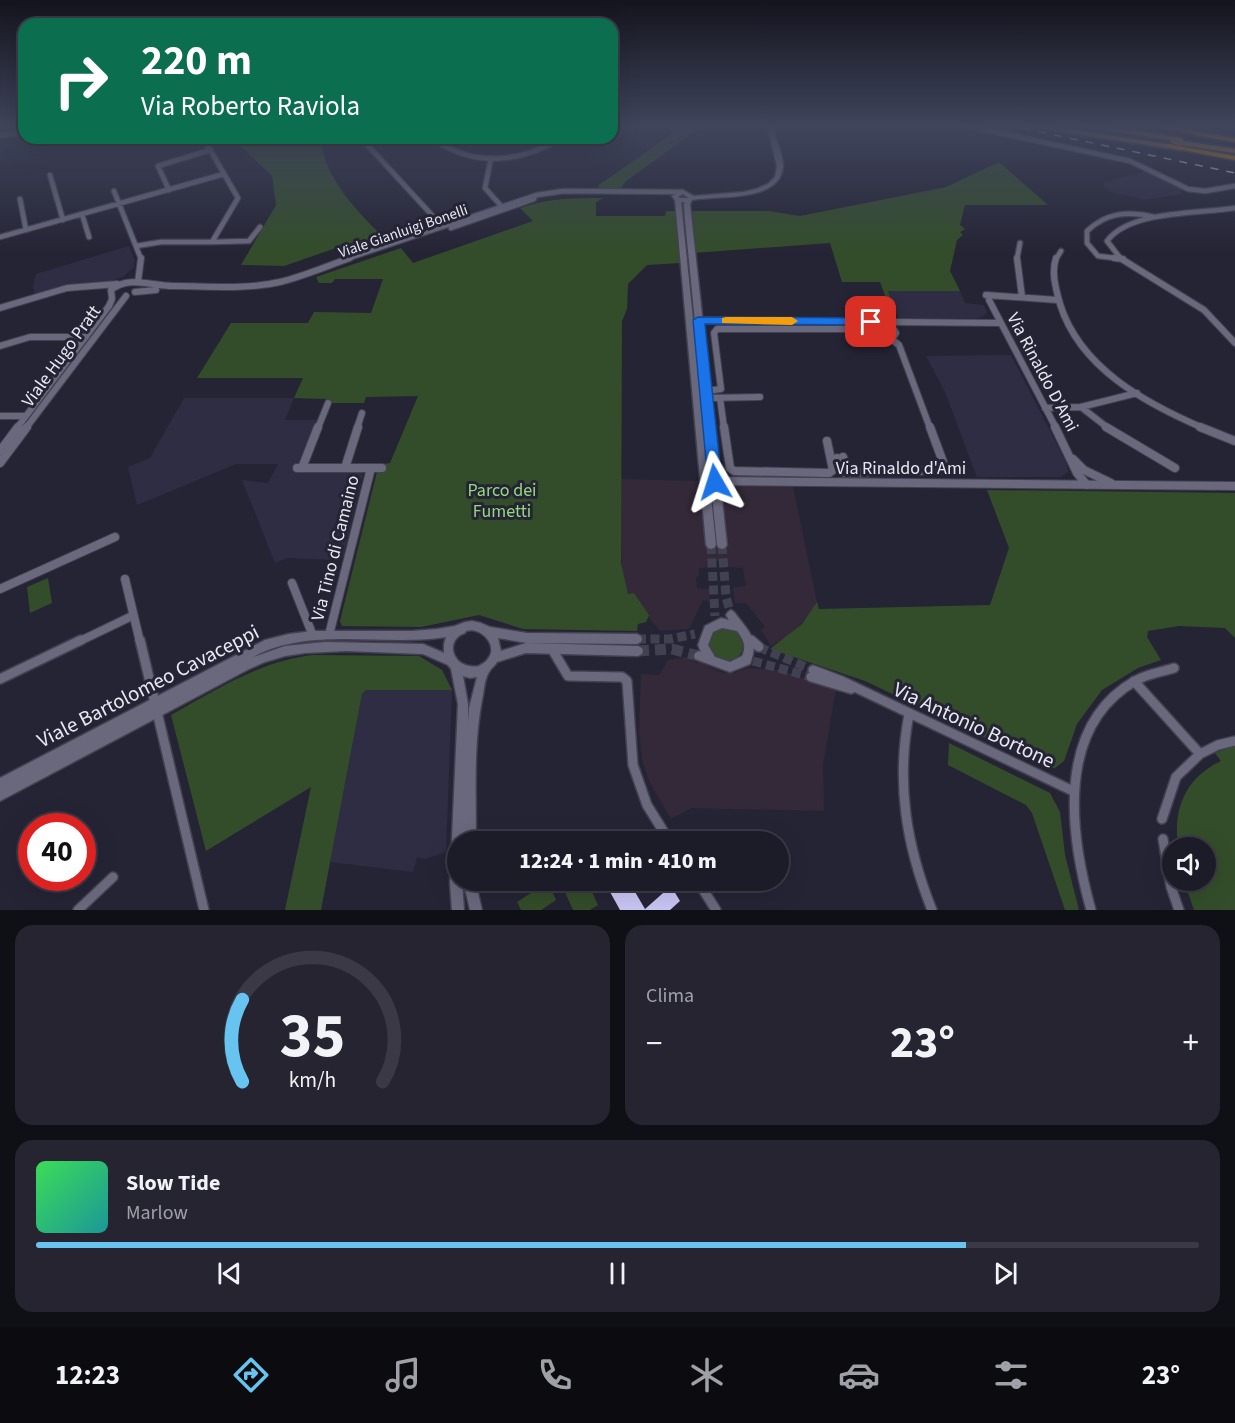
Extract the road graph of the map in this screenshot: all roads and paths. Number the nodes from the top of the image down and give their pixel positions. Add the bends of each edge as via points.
1 (157, 167) edge
2 (220, 167) edge
3 (390, 167) edge
4 (489, 167) edge
5 (774, 167) edge
6 (779, 167) edge
7 (1145, 167) edge
8 (224, 174) junction
9 (50, 175) dead end
10 (1235, 186) edge
11 (114, 190) dead end
12 (169, 190) junction
13 (687, 196) junction
14 (20, 199) dead end
15 (678, 200) junction
16 (119, 204) junction
17 (431, 206) dead end
18 (503, 208) junction
19 (1235, 208) edge
20 (684, 210) junction
21 (82, 214) junction
22 (1156, 218) junction
23 (63, 220) junction
24 (445, 225) junction
25 (260, 227) dead end
26 (26, 230) junction
27 (0, 237) edge
28 (89, 237) dead end
29 (212, 242) junction
30 (1020, 243) dead end
31 (136, 246) junction
32 (1061, 251) dead end
33 (688, 255) junction
34 (1123, 259) junction
35 (139, 269) junction
36 (118, 283) junction
37 (139, 283) junction
38 (135, 292) junction
39 (112, 294) junction
40 (126, 296) junction
41 (1022, 297) junction
42 (1057, 300) junction
43 (0, 310) edge
44 (698, 320) junction
45 (890, 323) junction
46 (1001, 323) junction
47 (884, 334) junction
48 (86, 337) junction
49 (1234, 337) edge
50 (892, 339) junction
51 (1, 347) edge
52 (1137, 393) junction
53 (706, 394) junction
54 (760, 397) dead end
55 (720, 398) junction
56 (328, 403) dead end
57 (1081, 407) junction
58 (1045, 408) junction
59 (362, 413) dead end
60 (0, 416) edge
61 (26, 416) junction
62 (827, 441) dead end
63 (1235, 441) edge
64 (0, 451) edge
65 (840, 457) dead end
66 (0, 463) edge
67 (345, 468) junction
68 (371, 468) junction
69 (382, 468) dead end
70 (1175, 468) dead end
71 (1080, 470) junction
72 (715, 482) junction
73 (1068, 484) junction
74 (1087, 485) junction
75 (1119, 486) junction
76 (1235, 486) edge
77 (115, 537) dead end
78 (711, 545) tunnel mouth
79 (722, 545) tunnel mouth
80 (125, 579) dead end
81 (292, 583) dead end
82 (0, 589) edge
83 (731, 615) tunnel mouth
84 (132, 616) junction
85 (739, 627) junction
86 (461, 630) junction
87 (490, 632) junction
88 (707, 632) junction
89 (695, 634) tunnel mouth
90 (329, 635) junction
91 (313, 636) junction
92 (749, 639) junction
93 (759, 647) tunnel mouth
94 (552, 649) junction
95 (699, 656) tunnel mouth
96 (493, 658) junction
97 (714, 662) junction
98 (453, 664) junction
99 (484, 668) junction
100 (1174, 668) dead end
101 (812, 674) tunnel mouth
102 (0, 679) edge
103 (1134, 681) junction
104 (154, 708) junction
105 (909, 714) junction
106 (1235, 741) edge
107 (1200, 754) junction
108 (0, 784) edge
109 (1073, 791) junction
110 (0, 795) edge
111 (1162, 819) dead end
112 (470, 831) edge
113 (663, 831) edge
114 (113, 877) dead end
115 (472, 891) edge
116 (704, 891) edge
117 (1172, 891) edge
118 (78, 910) edge
119 (204, 910) edge
120 (458, 910) edge
121 (476, 910) edge
122 (716, 910) edge
123 (932, 910) edge
124 (1091, 910) edge
125 (1179, 910) edge

1 - 12 street
2 - 8 street
3 - 24 street
4 - 18 street via 485,189
5 - 13 street, Viale Gianluigi Bonelli via 767,180 741,191
6 - 13 street, Viale Gianluigi Bonelli via 774,181 746,194
7 - 10 street via 1186,188 1205,191
8 - 12 street
8 - 29 street via 238,200
9 - 23 street
11 - 16 street
12 - 16 street
13 - 15 street
13 - 15 street via 675,196
13 - 18 street, Viale Gianluigi Bonelli via 556,192 531,196
13 - 20 street
14 - 26 street
15 - 18 street, Viale Gianluigi Bonelli via 660,195 559,195
15 - 20 street
16 - 21 street
16 - 31 street
17 - 24 street
18 - 24 street, Viale Gianluigi Bonelli
18 - 38 street, Viale Gianluigi Bonelli via 281,285 244,291
19 - 22 street
20 - 33 street
21 - 23 street
21 - 28 street
22 - 34 street via 1124,225 1110,235 1108,245
22 - 34 street via 1127,211 1102,219 1088,229 1086,240 1097,255
23 - 26 street
24 - 37 street, Viale Gianluigi Bonelli via 273,283
25 - 29 street via 249,241
26 - 27 street
29 - 31 street
30 - 41 street via 1016,263
31 - 35 street via 141,260
32 - 42 street via 1054,272
33 - 44 street
33 - 78 street
34 - 49 street via 1197,304
35 - 36 street
35 - 37 street
36 - 37 street, Viale Gianluigi Bonelli
36 - 39 street, Viale Hugo Pratt
36 - 43 street via 67,288
37 - 38 street
38 - 40 street
39 - 40 street
39 - 43 street via 69,292
39 - 48 street, Viale Hugo Pratt via 111,303
40 - 66 street, Viale Hugo Pratt
41 - 42 street
41 - 46 street, Via Rinaldo D'Ami via 988,297
42 - 52 street via 1066,323 1086,350
44 - 45 street
44 - 53 street
45 - 46 street
45 - 47 street
45 - 50 street via 896,333
46 - 58 street, Via Rinaldo D'Ami
47 - 50 street
47 - 53 street via 870,329 717,329 714,333 721,389
48 - 51 street via 30,337
48 - 61 street, Viale Hugo Pratt
50 - 65 street via 899,345 946,470 847,473
52 - 57 street
52 - 63 street via 1180,418
53 - 55 street
53 - 72 street
54 - 55 street
55 - 62 street via 730,468 734,471 829,473 833,470
56 - 67 street, Via Tino di Camaino via 300,468
57 - 58 street
57 - 70 street
58 - 71 street, Via Rinaldo D'Ami
59 - 67 street, Via Tino di Camaino
60 - 61 street
61 - 64 street, Viale Hugo Pratt
67 - 68 street, Via Tino di Camaino
68 - 69 street, Via Tino di Camaino
68 - 90 street, Via Tino di Camaino
71 - 73 street
71 - 74 street, Via Rinaldo D'Ami
71 - 75 street, Via Rinaldo D'Ami
72 - 73 street, Via Rinaldo d'Ami
72 - 79 street
73 - 74 street, Via Rinaldo d'Ami
74 - 75 street, Via Rinaldo d'Ami
75 - 76 street, Via Rinaldo d'Ami
77 - 82 street
80 - 84 street
81 - 91 street
83 - 85 street
84 - 102 street
84 - 104 street
85 - 88 street via 716,620
85 - 92 street
86 - 87 street via 477,626
86 - 90 street, Viale Bartolomeo Cavaceppi via 426,636
86 - 98 street via 450,643
87 - 94 street via 637,645
87 - 96 street via 496,644
88 - 89 street
88 - 97 street via 704,648
90 - 91 street, Viale Bartolomeo Cavaceppi
91 - 104 street, Viale Bartolomeo Cavaceppi via 281,640 258,649
92 - 93 street
92 - 97 street via 749,661 730,667
94 - 96 street via 520,649
94 - 113 street via 568,676 621,677 629,683 631,759 640,791
95 - 97 street
96 - 99 street
98 - 99 street via 470,672
98 - 104 street, Viale Bartolomeo Cavaceppi via 414,648 302,646 257,659
98 - 120 street via 463,704
99 - 112 street via 474,714
100 - 103 street
101 - 105 street, Via Antonio Bortone
103 - 107 street
103 - 109 street via 1110,700 1090,727
104 - 108 street, Viale Bartolomeo Cavaceppi
104 - 110 street, Viale Bartolomeo Cavaceppi
104 - 119 street
105 - 109 street, Via Antonio Bortone
105 - 123 street via 901,763 903,811 914,861
106 - 107 street
107 - 111 street via 1176,777
109 - 124 street via 1079,869
114 - 118 street
115 - 121 street
116 - 122 street
117 - 125 street

